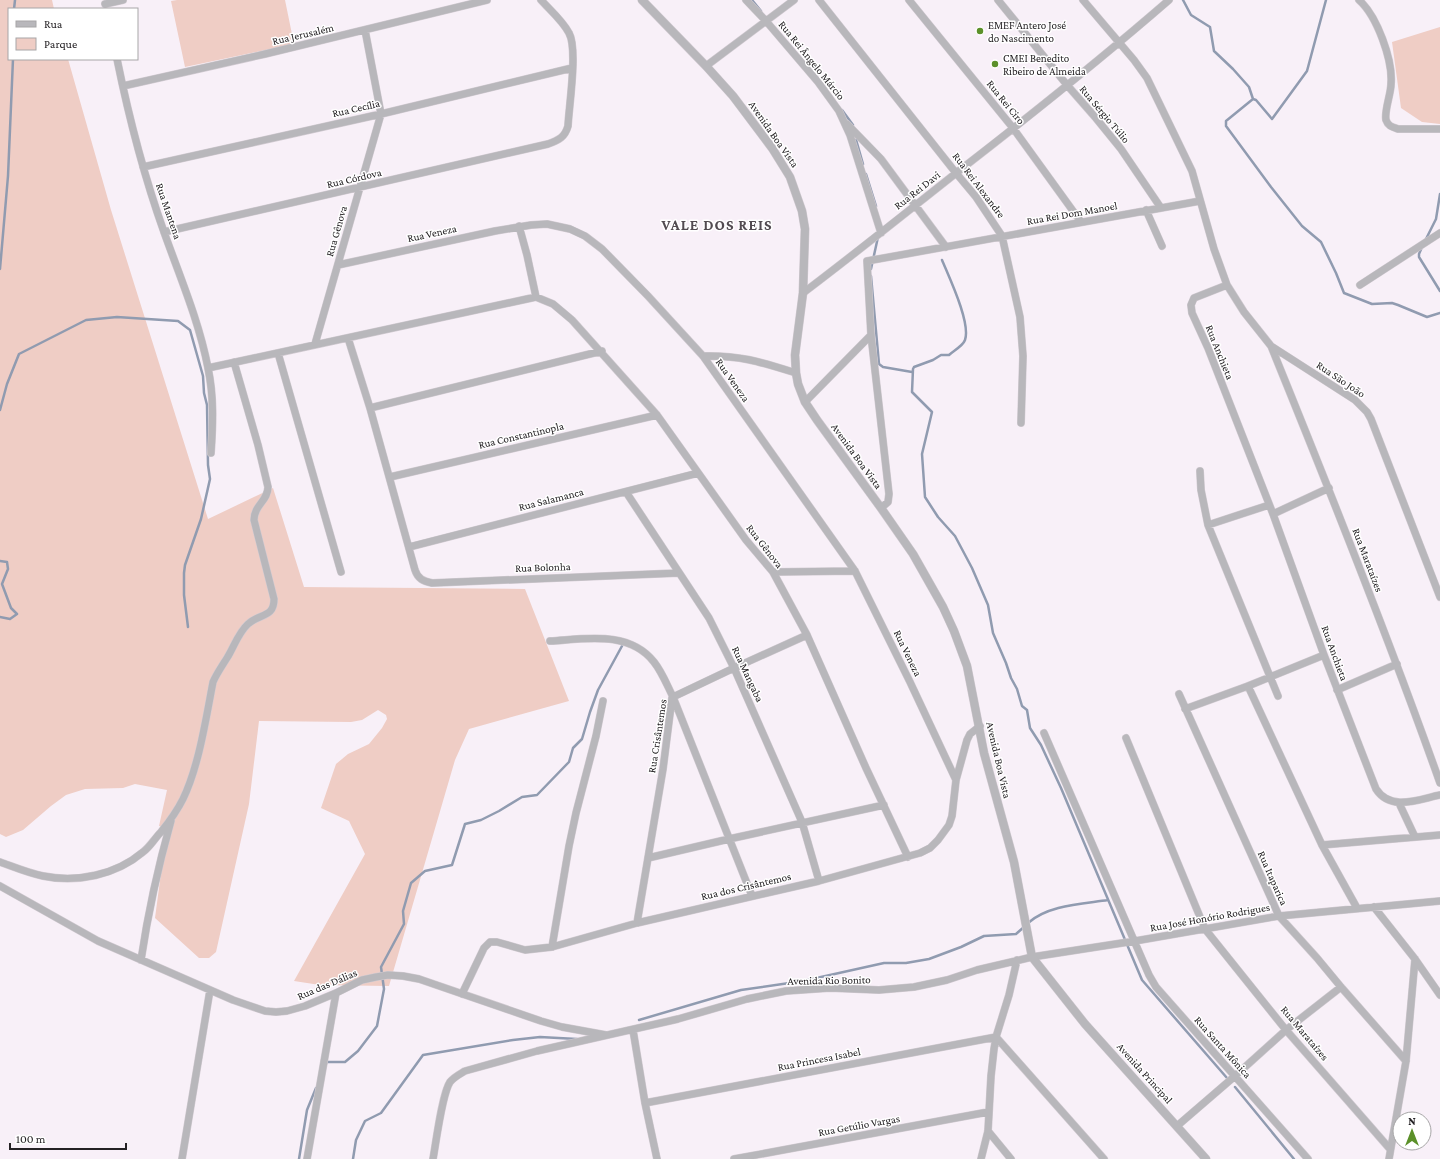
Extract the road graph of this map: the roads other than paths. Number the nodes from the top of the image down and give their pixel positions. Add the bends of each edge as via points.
1 (122, 0) edge
2 (487, 0) edge
3 (541, 0) edge
4 (642, 0) edge
5 (746, 0) edge
6 (794, 0) edge
7 (819, 0) edge
8 (909, 0) edge
9 (998, 0) edge
10 (1083, 0) edge
11 (1169, 0) edge
12 (1359, 0) edge
13 (105, 4) edge
14 (766, 21) junction
15 (365, 30) junction
16 (1120, 43) junction
17 (117, 60) edge
18 (706, 66) junction
19 (572, 68) junction
20 (1067, 85) junction
21 (123, 86) junction
22 (381, 114) junction
23 (845, 122) junction
24 (1013, 128) junction
25 (1440, 129) edge
26 (143, 167) junction
27 (956, 174) junction
28 (360, 188) junction
29 (1200, 201) junction
30 (915, 206) junction
31 (1162, 208) junction
32 (1146, 210) junction
33 (1081, 222) junction
34 (519, 226) junction
35 (164, 232) junction
36 (881, 233) junction
37 (1440, 233) edge
38 (1002, 236) junction
39 (1162, 246) dead end
40 (946, 247) junction
41 (860, 250) junction
42 (867, 261) junction
43 (338, 265) junction
44 (1227, 285) junction
45 (1360, 285) dead end
46 (803, 292) junction
47 (536, 297) junction
48 (871, 335) junction
49 (348, 338) junction
50 (315, 344) junction
51 (1271, 346) junction
52 (602, 351) junction
53 (278, 353) junction
54 (703, 356) junction
55 (234, 362) junction
56 (208, 368) junction
57 (796, 373) junction
58 (805, 402) junction
59 (370, 408) junction
60 (657, 415) junction
61 (1021, 423) dead end
62 (211, 453) dead end
63 (1200, 471) dead end
64 (698, 473) junction
65 (390, 477) junction
66 (1329, 488) junction
67 (626, 492) junction
68 (1269, 505) junction
69 (881, 508) junction
70 (1273, 514) junction
71 (1208, 525) junction
72 (409, 547) junction
73 (855, 571) junction
74 (340, 572) dead end
75 (773, 572) junction
76 (679, 573) junction
77 (1440, 597) edge
78 (807, 635) junction
79 (550, 641) dead end
80 (1324, 656) junction
81 (1397, 664) junction
82 (734, 668) junction
83 (1271, 676) junction
84 (1248, 686) junction
85 (1337, 690) junction
86 (1179, 694) dead end
87 (1278, 696) dead end
88 (673, 697) junction
89 (603, 701) dead end
90 (1185, 709) junction
91 (980, 726) junction
92 (1044, 733) dead end
93 (1126, 738) dead end
94 (956, 780) junction
95 (1440, 783) edge
96 (1440, 795) edge
97 (1399, 803) junction
98 (884, 804) junction
99 (171, 820) junction
100 (802, 822) junction
101 (1440, 835) edge
102 (1415, 836) junction
103 (729, 839) junction
104 (1322, 845) junction
105 (908, 857) junction
106 (648, 858) junction
107 (0, 862) edge
108 (820, 881) junction
109 (0, 886) edge
110 (752, 896) junction
111 (1440, 901) edge
112 (1374, 907) junction
113 (1357, 908) junction
114 (1279, 916) junction
115 (637, 923) junction
116 (1205, 929) junction
117 (1135, 941) junction
118 (552, 947) junction
119 (1032, 957) junction
120 (1415, 959) junction
121 (141, 960) junction
122 (1017, 960) junction
123 (1341, 987) junction
124 (210, 990) junction
125 (336, 993) junction
126 (462, 994) junction
127 (1440, 995) edge
128 (630, 1030) junction
129 (1286, 1030) junction
130 (610, 1035) junction
131 (996, 1037) junction
132 (1406, 1061) junction
133 (1235, 1076) junction
134 (645, 1103) junction
135 (988, 1112) junction
136 (1177, 1126) junction
137 (988, 1131) junction
138 (1390, 1149) junction
139 (182, 1159) edge
140 (307, 1159) edge
141 (433, 1159) edge
142 (657, 1159) edge
143 (734, 1159) edge
144 (981, 1159) edge
145 (1011, 1159) edge
146 (1104, 1159) edge
147 (1206, 1159) edge
148 (1308, 1159) edge
149 (1389, 1159) edge

1 - 13 street
2 - 15 street, Rua Jerusalém
3 - 19 street, Rua Córdova via 570,34 573,50
4 - 18 street, Avenida Boa Vista
5 - 14 street, Rua Rei Ângelo Márcio
6 - 14 street
7 - 27 street, Rua Rei Alexandre
8 - 24 street, Rua Rei Ciro
9 - 20 street, Rua Sérgio Túlio
10 - 16 street, Rua São João
11 - 16 street, Rua Rei Davi
12 - 25 street via 1377,25 1390,64 1391,85 1387,123 1398,129
14 - 18 street
14 - 23 street, Rua Rei Ângelo Márcio via 818,82
15 - 21 street, Rua Jerusalém
15 - 22 street, Rua Gênova
16 - 20 street, Rua Rei Davi
16 - 29 street, Rua São João via 1147,78 1192,171
17 - 21 street, Rua Mantena
18 - 46 street, Avenida Boa Vista via 753,122 790,177 804,221
19 - 22 street, Rua Cecília
19 - 28 street, Rua Córdova via 567,130 562,138 548,144
20 - 24 street, Rua Rei Davi
20 - 31 street, Rua Sérgio Túlio via 1096,116
21 - 26 street, Rua Mantena
22 - 26 street, Rua Cecília
22 - 28 street, Rua Gênova
23 - 30 street via 881,159
23 - 36 street, Rua Rei Ângelo Márcio
24 - 27 street, Rua Rei Davi
24 - 33 street, Rua Rei Ciro
26 - 35 street, Rua Mantena
27 - 30 street, Rua Rei Davi
27 - 38 street, Rua Rei Alexandre via 976,197
28 - 35 street, Rua Córdova
28 - 43 street, Rua Gênova
29 - 31 street, Rua Rei Dom Manoel
29 - 44 street, Rua São João
30 - 36 street, Rua Rei Davi
30 - 40 street
31 - 32 street, Rua Rei Dom Manoel
32 - 33 street, Rua Rei Dom Manoel
32 - 39 street
33 - 38 street, Rua Rei Dom Manoel
34 - 43 street, Rua Veneza
34 - 47 street
34 - 54 street, Rua Veneza via 561,226 585,236 602,249
35 - 56 street, Rua Mantena via 191,303
36 - 41 street, Rua Rei Davi
37 - 45 street
38 - 40 street, Rua Rei Dom Manoel
38 - 61 street, Rua Rei Alexandre via 1020,317 1023,356
40 - 42 street, Rua Rei Dom Manoel
41 - 42 street
41 - 46 street, Rua Rei Davi
42 - 48 street
43 - 50 street, Rua Gênova
44 - 51 street, Rua São João via 1244,312
44 - 68 street, Rua Anchieta via 1194,298 1191,309
46 - 57 street, Avenida Boa Vista via 795,355
47 - 49 street
47 - 52 street, Rua Gênova via 561,309
48 - 58 street
48 - 69 street via 889,494 888,502
49 - 50 street
49 - 59 street
50 - 53 street
51 - 66 street, Rua Marataízes
51 - 77 street, Rua São João via 1355,400 1367,412
52 - 59 street
52 - 60 street, Rua Gênova
53 - 55 street
53 - 74 street
54 - 57 street via 744,358
54 - 73 street, Rua Veneza
55 - 56 street
55 - 99 street via 268,487 266,497 256,508 254,520 274,607 271,612 248,624 217,672 192,775
56 - 62 street, Rua Mantena via 213,418
57 - 58 street, Avenida Boa Vista
58 - 69 street, Avenida Boa Vista
59 - 65 street
60 - 64 street, Rua Gênova
60 - 65 street, Rua Constantinopla
63 - 71 street
64 - 67 street, Rua Salamanca
64 - 75 street, Rua Gênova via 746,540
65 - 72 street
66 - 70 street
66 - 81 street, Rua Marataízes
67 - 72 street, Rua Salamanca
67 - 76 street, Rua Mangaba
68 - 70 street, Rua Anchieta
68 - 71 street
69 - 91 street, Avenida Boa Vista via 913,554 954,631 967,666
70 - 80 street, Rua Anchieta
71 - 83 street
72 - 76 street, Rua Bolonha via 418,577 432,583
73 - 75 street
73 - 94 street, Rua Veneza
75 - 78 street, Rua Gênova
76 - 82 street, Rua Mangaba via 709,618
78 - 82 street, Rua Crisântemos
78 - 98 street, Rua Gênova
79 - 88 street via 597,638 624,642 646,653 654,661
80 - 83 street
80 - 85 street, Rua Anchieta
81 - 85 street
81 - 95 street, Rua Marataízes
82 - 88 street, Rua Crisântemos
82 - 100 street, Rua Mangaba
83 - 84 street
83 - 87 street
84 - 90 street
84 - 104 street
85 - 97 street, Rua Anchieta via 1376,789 1382,796
86 - 90 street, Rua Itaparica
88 - 103 street
88 - 106 street, Rua Crisântemos
89 - 118 street via 569,846
90 - 114 street, Rua Itaparica
91 - 94 street, Rua dos Crisântemos via 970,734
91 - 119 street, Avenida Boa Vista via 984,753 1014,862
92 - 117 street, Rua Santa Mônica
93 - 116 street, Rua Marataízes
94 - 105 street, Rua dos Crisântemos via 952,816 945,832 930,848
96 - 97 street
97 - 102 street
98 - 100 street
98 - 105 street, Rua Gênova
99 - 107 street via 135,859 94,876 54,878
99 - 121 street via 147,921
100 - 103 street
100 - 108 street, Rua Mangaba
101 - 102 street
102 - 104 street
103 - 106 street
103 - 110 street
104 - 113 street
105 - 108 street, Rua dos Crisântemos
106 - 115 street, Rua Crisântemos
108 - 110 street, Rua dos Crisântemos
109 - 121 street, Rua das Dálias via 98,941
110 - 115 street, Rua dos Crisântemos
111 - 112 street, Rua José Honório Rodrigues
112 - 113 street, Rua José Honório Rodrigues
112 - 120 street
113 - 114 street, Rua José Honório Rodrigues
114 - 116 street, Rua José Honório Rodrigues
114 - 123 street, Rua Itaparica
115 - 118 street, Rua dos Crisântemos
116 - 117 street, Rua José Honório Rodrigues
116 - 129 street, Rua Marataízes
117 - 119 street, Rua José Honório Rodrigues
117 - 133 street, Rua Santa Mônica via 1156,987
118 - 126 street, Rua dos Crisântemos via 524,950 490,942 484,948
119 - 122 street, Avenida Rio Bonito
119 - 136 street, Avenida Principal via 1085,1024
120 - 127 street
120 - 132 street
121 - 124 street, Rua das Dálias
122 - 128 street, Avenida Rio Bonito via 914,987 786,991
122 - 131 street
123 - 129 street
123 - 132 street, Rua Itaparica
124 - 125 street, Rua das Dálias via 253,1008 276,1012 305,1006
124 - 139 street
125 - 126 street, Rua das Dálias via 362,980 388,975 420,980
125 - 140 street
126 - 130 street, Rua das Dálias via 562,1027
128 - 130 street, Avenida Rio Bonito
128 - 134 street
129 - 133 street
129 - 138 street, Rua Marataízes
130 - 141 street via 523,1055 465,1071 456,1077 449,1083 444,1099
131 - 134 street, Rua Princesa Isabel
131 - 135 street
131 - 146 street
132 - 138 street
133 - 136 street
133 - 148 street, Rua Santa Mônica
134 - 142 street
135 - 137 street
135 - 143 street, Rua Getúlio Vargas
136 - 147 street, Avenida Principal
137 - 144 street
137 - 145 street
138 - 149 street

